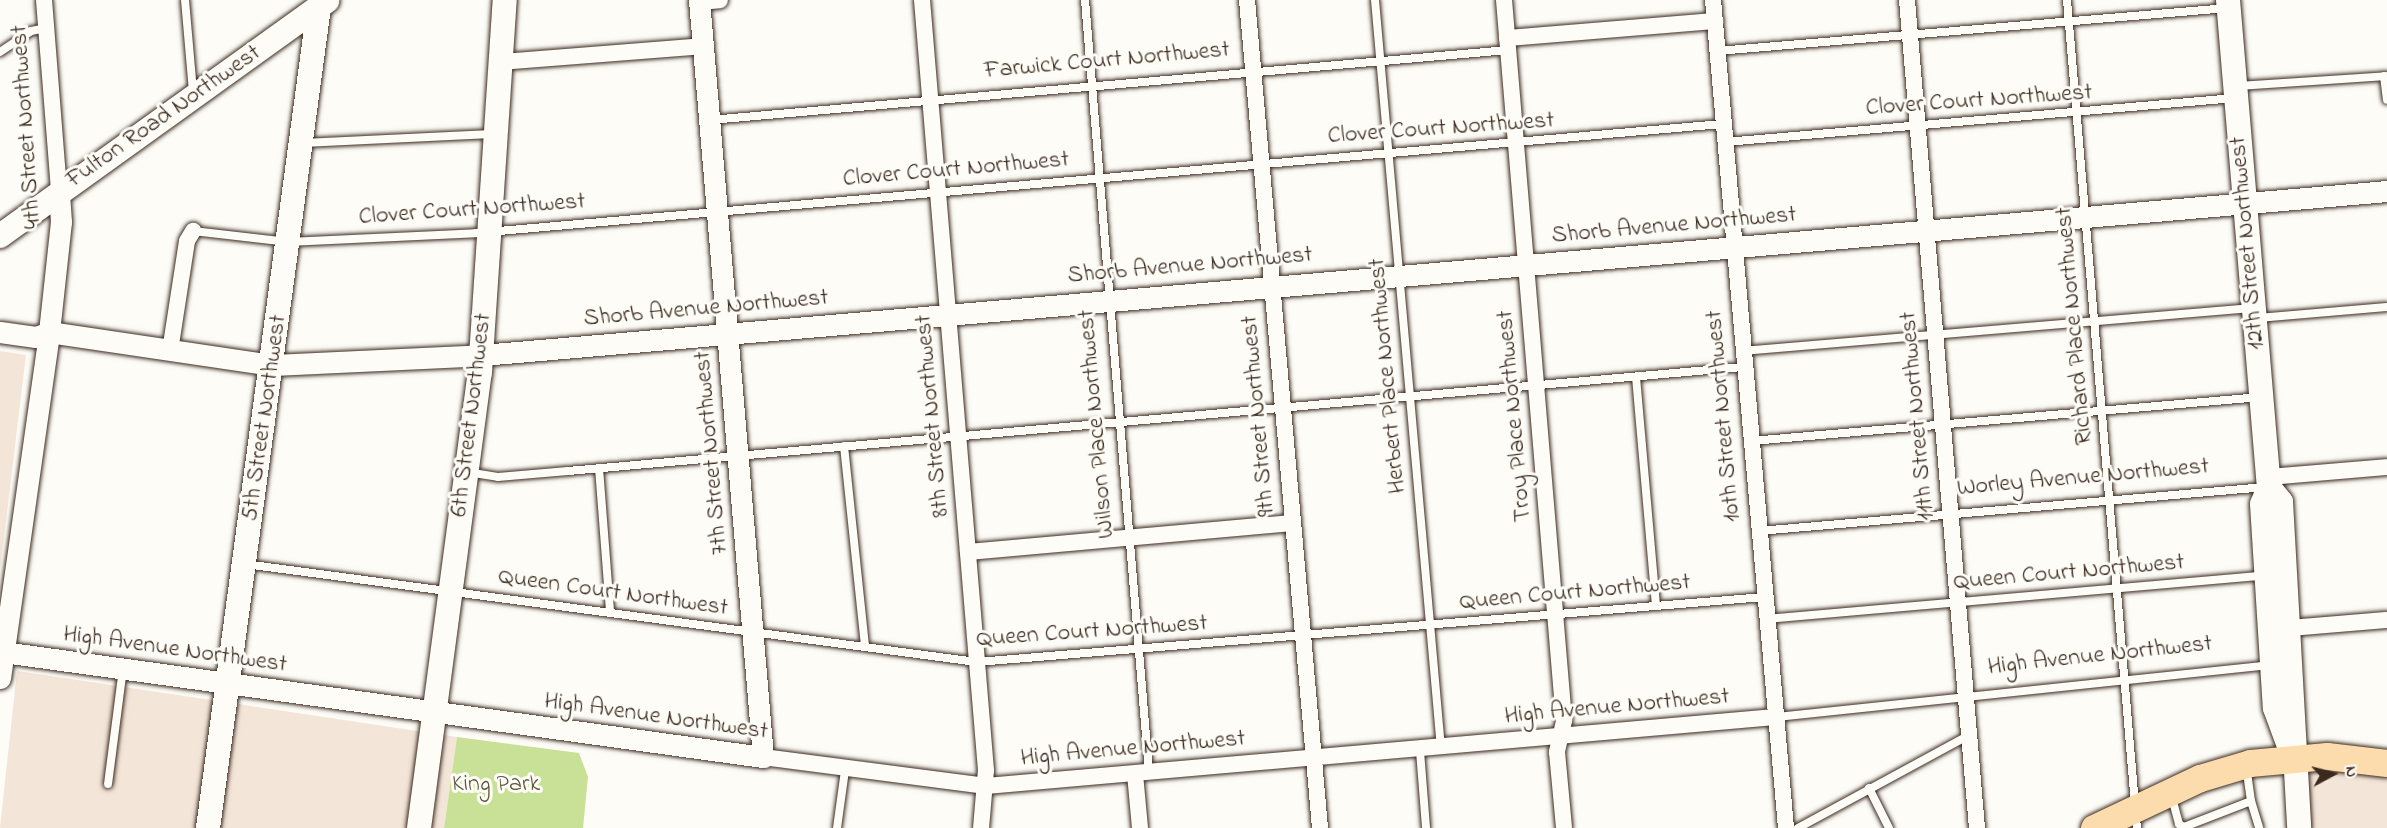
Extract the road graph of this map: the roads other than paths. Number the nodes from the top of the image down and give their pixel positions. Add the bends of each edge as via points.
1 (44, 0) edge
2 (185, 0) edge
3 (505, 0) edge
4 (922, 0) edge
5 (1085, 0) edge
6 (1247, 0) edge
7 (1375, 0) edge
8 (1504, 0) edge
9 (1713, 0) edge
10 (1907, 0) edge
11 (2067, 0) edge
12 (706, 1) edge
13 (324, 4) edge
14 (2229, 4) edge
15 (1715, 21) junction
16 (2070, 23) junction
17 (46, 28) junction
18 (1910, 35) junction
19 (1508, 44) junction
20 (703, 46) junction
21 (1, 50) edge
22 (1717, 51) junction
23 (501, 62) junction
24 (1380, 62) junction
25 (1253, 73) junction
26 (2386, 76) edge
27 (1092, 87) junction
28 (2236, 92) junction
29 (194, 99) junction
30 (931, 100) junction
31 (2387, 100) edge
32 (2078, 113) junction
33 (709, 120) junction
34 (1723, 124) junction
35 (1918, 124) junction
36 (497, 133) junction
37 (1515, 142) junction
38 (1725, 142) junction
39 (302, 143) junction
40 (1388, 152) junction
41 (1261, 163) junction
42 (1100, 177) junction
43 (59, 191) junction
44 (939, 191) junction
45 (2387, 191) edge
46 (2245, 201) junction
47 (717, 210) junction
48 (2085, 216) junction
49 (193, 231) joint
50 (490, 231) junction
51 (1927, 231) junction
52 (0, 236) edge
53 (288, 242) junction
54 (1733, 246) junction
55 (1526, 264) junction
56 (1399, 274) junction
57 (1272, 285) junction
58 (1111, 299) junction
59 (2387, 307) edge
60 (949, 313) junction
61 (2254, 313) junction
62 (2093, 321) junction
63 (0, 332) edge
64 (49, 332) junction
65 (727, 332) junction
66 (1935, 334) junction
67 (170, 351) junction
68 (482, 355) junction
69 (1743, 359) junction
70 (273, 365) junction
71 (1636, 377) junction
72 (1536, 385) junction
73 (1409, 397) junction
74 (2261, 397) junction
75 (1282, 407) junction
76 (2101, 410) junction
77 (1120, 422) junction
78 (1942, 424) junction
79 (959, 435) junction
80 (1750, 441) junction
81 (843, 446) junction
82 (738, 454) junction
83 (2387, 467) edge
84 (600, 468) junction
85 (467, 472) junction
86 (2268, 482) junction
87 (2110, 500) junction
88 (1950, 512) junction
89 (1293, 523) junction
90 (1759, 531) junction
91 (1130, 537) junction
92 (968, 552) junction
93 (245, 564) junction
94 (2267, 576) junction
95 (2116, 589) junction
96 (451, 591) junction
97 (1765, 597) junction
98 (1958, 602) junction
99 (1656, 604) junction
100 (610, 612) junction
101 (1556, 615) junction
102 (1767, 619) junction
103 (2387, 620) edge
104 (1429, 625) junction
105 (2289, 628) junction
106 (753, 631) junction
107 (1301, 636) junction
108 (865, 647) junction
109 (1140, 650) junction
110 (2, 652) edge
111 (977, 662) junction
112 (2272, 665) junction
113 (123, 669) junction
114 (0, 678) edge
115 (2124, 679) junction
116 (229, 684) junction
117 (1966, 695) junction
118 (434, 712) junction
119 (1775, 717) junction
120 (1970, 735) junction
121 (1560, 738) junction
122 (1441, 749) junction
123 (1420, 751) junction
124 (2293, 757) junction
125 (764, 758) junction
126 (1313, 760) junction
127 (2387, 763) edge
128 (2246, 764) junction
129 (845, 770) junction
130 (1142, 773) junction
131 (108, 784) dead end
132 (986, 786) junction
133 (1869, 788) junction
134 (2170, 791) junction
135 (2252, 801) junction
136 (2136, 818) edge
137 (208, 828) edge
138 (419, 828) edge
139 (837, 828) edge
140 (981, 828) edge
141 (1140, 828) edge
142 (1320, 828) edge
143 (1426, 828) edge
144 (1564, 828) edge
145 (1786, 828) edge
146 (1798, 828) edge
147 (1889, 828) edge
148 (1977, 828) edge
149 (2094, 828) edge
150 (2259, 828) edge
151 (2299, 828) edge

1 - 17 street, 4th Street Northwest
2 - 29 lane
3 - 23 main road, 6th Street Northwest
4 - 30 street, 8th Street Northwest
5 - 27 lane, Wilson Place Northwest
6 - 25 street, 9th Street Northwest
7 - 24 lane, Herbert Place Northwest
8 - 19 street, Troy Place Northwest
9 - 15 street, 10th Street Northwest
10 - 18 street, 11th Street Northwest
11 - 16 lane, Richard Place Northwest
12 - 20 street, 7th Street Northwest
13 - 29 main road, Fulton Road Northwest
13 - 39 main road, 5th Street Northwest
14 - 16 lane
14 - 28 main road, 12th Street Northwest
15 - 19 street, Farwick Court Northwest
15 - 22 street, 10th Street Northwest
16 - 18 lane
16 - 32 lane, Richard Place Northwest
17 - 21 lane via 31,31
17 - 43 street, 4th Street Northwest
18 - 22 lane
18 - 35 street, 11th Street Northwest
19 - 24 lane, Farwick Court Northwest
19 - 37 street, Troy Place Northwest
20 - 23 street
20 - 33 street, 7th Street Northwest
22 - 34 street, 10th Street Northwest
23 - 36 main road, 6th Street Northwest
24 - 25 lane, Farwick Court Northwest
24 - 40 lane, Herbert Place Northwest
25 - 27 lane, Farwick Court Northwest
25 - 41 street, 9th Street Northwest
26 - 28 lane, Clover Court Northwest
26 - 31 lane
27 - 30 lane, Farwick Court Northwest
27 - 42 lane, Wilson Place Northwest
28 - 32 lane, Clover Court Northwest
28 - 46 main road, 12th Street Northwest
29 - 43 main road, Fulton Road Northwest
30 - 33 lane, Farwick Court Northwest
30 - 44 street, 8th Street Northwest
32 - 35 lane, Clover Court Northwest
32 - 48 lane, Richard Place Northwest
33 - 47 street, 7th Street Northwest
34 - 37 lane, Clover Court Northwest
34 - 38 street, 10th Street Northwest
35 - 38 lane, Clover Court Northwest
35 - 51 street, 11th Street Northwest
36 - 39 lane
36 - 50 main road, 6th Street Northwest
37 - 40 lane, Clover Court Northwest
37 - 55 street, Troy Place Northwest
38 - 54 street, 10th Street Northwest
39 - 53 main road, 5th Street Northwest
40 - 41 lane, Clover Court Northwest
40 - 56 lane, Herbert Place Northwest
41 - 42 lane, Clover Court Northwest
41 - 57 street, 9th Street Northwest
42 - 44 lane, Clover Court Northwest
42 - 58 lane, Wilson Place Northwest
43 - 52 main road, Fulton Road Northwest
43 - 64 street, 4th Street Northwest via 61,222
44 - 47 lane, Clover Court Northwest
44 - 60 street, 8th Street Northwest
45 - 46 street, Shorb Avenue Northwest
46 - 48 street, Shorb Avenue Northwest
46 - 61 main road, 12th Street Northwest
47 - 50 lane, Clover Court Northwest
47 - 65 street, 7th Street Northwest
48 - 51 street, Shorb Avenue Northwest
48 - 62 lane, Richard Place Northwest
49 - 53 lane, Clover Court Northwest
49 - 67 street via 187,241
50 - 53 lane, Clover Court Northwest
50 - 68 main road, 6th Street Northwest
51 - 54 street, Shorb Avenue Northwest
51 - 66 street, 11th Street Northwest
53 - 70 main road, 5th Street Northwest
54 - 55 street, Shorb Avenue Northwest
54 - 69 street, 10th Street Northwest
55 - 56 street, Shorb Avenue Northwest
55 - 72 street, Troy Place Northwest
56 - 57 street, Shorb Avenue Northwest
56 - 73 lane, Herbert Place Northwest
57 - 58 street, Shorb Avenue Northwest
57 - 75 street, 9th Street Northwest
58 - 60 street, Shorb Avenue Northwest
58 - 77 lane, Wilson Place Northwest
59 - 61 lane
60 - 65 street, Shorb Avenue Northwest
60 - 79 street, 8th Street Northwest
61 - 62 lane
61 - 74 main road, 12th Street Northwest
62 - 66 lane
62 - 76 lane, Richard Place Northwest
63 - 64 street, Shorb Avenue Northwest via 36,337
64 - 67 street, Shorb Avenue Northwest
64 - 110 street, 4th Street Northwest
65 - 68 street, Shorb Avenue Northwest
65 - 82 street, 7th Street Northwest
66 - 69 lane
66 - 78 street, 11th Street Northwest
67 - 70 street, Shorb Avenue Northwest
68 - 70 street, Shorb Avenue Northwest
68 - 85 main road, 6th Street Northwest
69 - 71 lane
69 - 80 street, 10th Street Northwest
70 - 93 main road, 5th Street Northwest
71 - 72 lane
71 - 99 lane
72 - 73 lane
72 - 101 street, Troy Place Northwest
73 - 75 lane
73 - 104 lane, Herbert Place Northwest
74 - 76 lane
74 - 86 main road, 12th Street Northwest
75 - 77 lane
75 - 89 street, 9th Street Northwest
76 - 78 lane
76 - 87 lane, Richard Place Northwest
77 - 79 lane
77 - 91 lane, Wilson Place Northwest
78 - 80 lane
78 - 88 street, 11th Street Northwest
79 - 81 lane
79 - 92 street, 8th Street Northwest
80 - 90 street, 10th Street Northwest
81 - 82 lane
81 - 108 lane
82 - 84 lane
82 - 106 street, 7th Street Northwest
83 - 86 street, Worley Avenue Northwest
84 - 85 lane via 498,477
84 - 100 lane
85 - 96 main road, 6th Street Northwest
86 - 87 lane, Worley Avenue Northwest
86 - 94 main road, 12th Street Northwest via 2262,504
86 - 105 main road, 12th Street Northwest via 2281,502
87 - 88 lane, Worley Avenue Northwest
87 - 95 lane, Richard Place Northwest
88 - 90 lane, Worley Avenue Northwest
88 - 98 street, 11th Street Northwest
89 - 91 street
89 - 107 street, 9th Street Northwest
90 - 97 street, 10th Street Northwest
91 - 92 street
91 - 109 lane, Wilson Place Northwest
92 - 111 street, 8th Street Northwest
93 - 96 lane, Queen Court Northwest
93 - 116 main road, 5th Street Northwest
94 - 95 lane, Queen Court Northwest
94 - 112 main road, 12th Street Northwest
95 - 98 lane, Queen Court Northwest
95 - 115 lane, Richard Place Northwest
96 - 100 lane, Queen Court Northwest
96 - 118 main road, 6th Street Northwest
97 - 99 lane, Queen Court Northwest
97 - 102 street, 10th Street Northwest
98 - 102 lane, Queen Court Northwest
98 - 117 street, 11th Street Northwest
99 - 101 lane, Queen Court Northwest
100 - 106 lane, Queen Court Northwest
101 - 104 lane, Queen Court Northwest
101 - 121 street, Troy Place Northwest via 1564,721
102 - 119 street, 10th Street Northwest
103 - 105 street
104 - 107 lane, Queen Court Northwest
104 - 122 lane, Herbert Place Northwest
105 - 124 main road, 12th Street Northwest
106 - 108 lane, Queen Court Northwest
106 - 125 street, 7th Street Northwest
107 - 109 lane, Queen Court Northwest
107 - 126 street, 9th Street Northwest
108 - 111 lane, Queen Court Northwest
109 - 111 lane, Queen Court Northwest
109 - 130 lane, Wilson Place Northwest
110 - 113 street, High Avenue Northwest
110 - 114 street, 4th Street Northwest
111 - 132 street, 8th Street Northwest
112 - 115 lane, High Avenue Northwest
112 - 124 main road, 12th Street Northwest via 2275,708
113 - 116 street, High Avenue Northwest
113 - 131 lane
115 - 117 lane, High Avenue Northwest
115 - 136 lane, Richard Place Northwest
116 - 118 street, High Avenue Northwest
116 - 137 main road, 5th Street Northwest
117 - 119 lane, High Avenue Northwest
117 - 120 street, 11th Street Northwest
118 - 125 street, High Avenue Northwest
118 - 138 main road, 6th Street Northwest
119 - 121 street, High Avenue Northwest
119 - 145 street, 10th Street Northwest
120 - 133 lane
120 - 148 street, 11th Street Northwest
121 - 122 street, High Avenue Northwest
121 - 144 street, Troy Place Northwest via 1557,752
122 - 123 street, High Avenue Northwest
123 - 126 street, High Avenue Northwest
123 - 143 lane
124 - 127 main road
124 - 128 main road
124 - 151 main road, 12th Street Northwest
125 - 129 street, High Avenue Northwest
126 - 130 street, High Avenue Northwest
126 - 142 street, 9th Street Northwest
128 - 134 main road
128 - 135 lane
129 - 132 street, High Avenue Northwest
129 - 139 lane
130 - 132 street, High Avenue Northwest
130 - 141 street, Wilson Place Northwest
132 - 140 street, 8th Street Northwest
133 - 146 lane
133 - 147 lane
134 - 135 lane via 2184,827
134 - 136 main road
135 - 150 lane
136 - 149 main road

